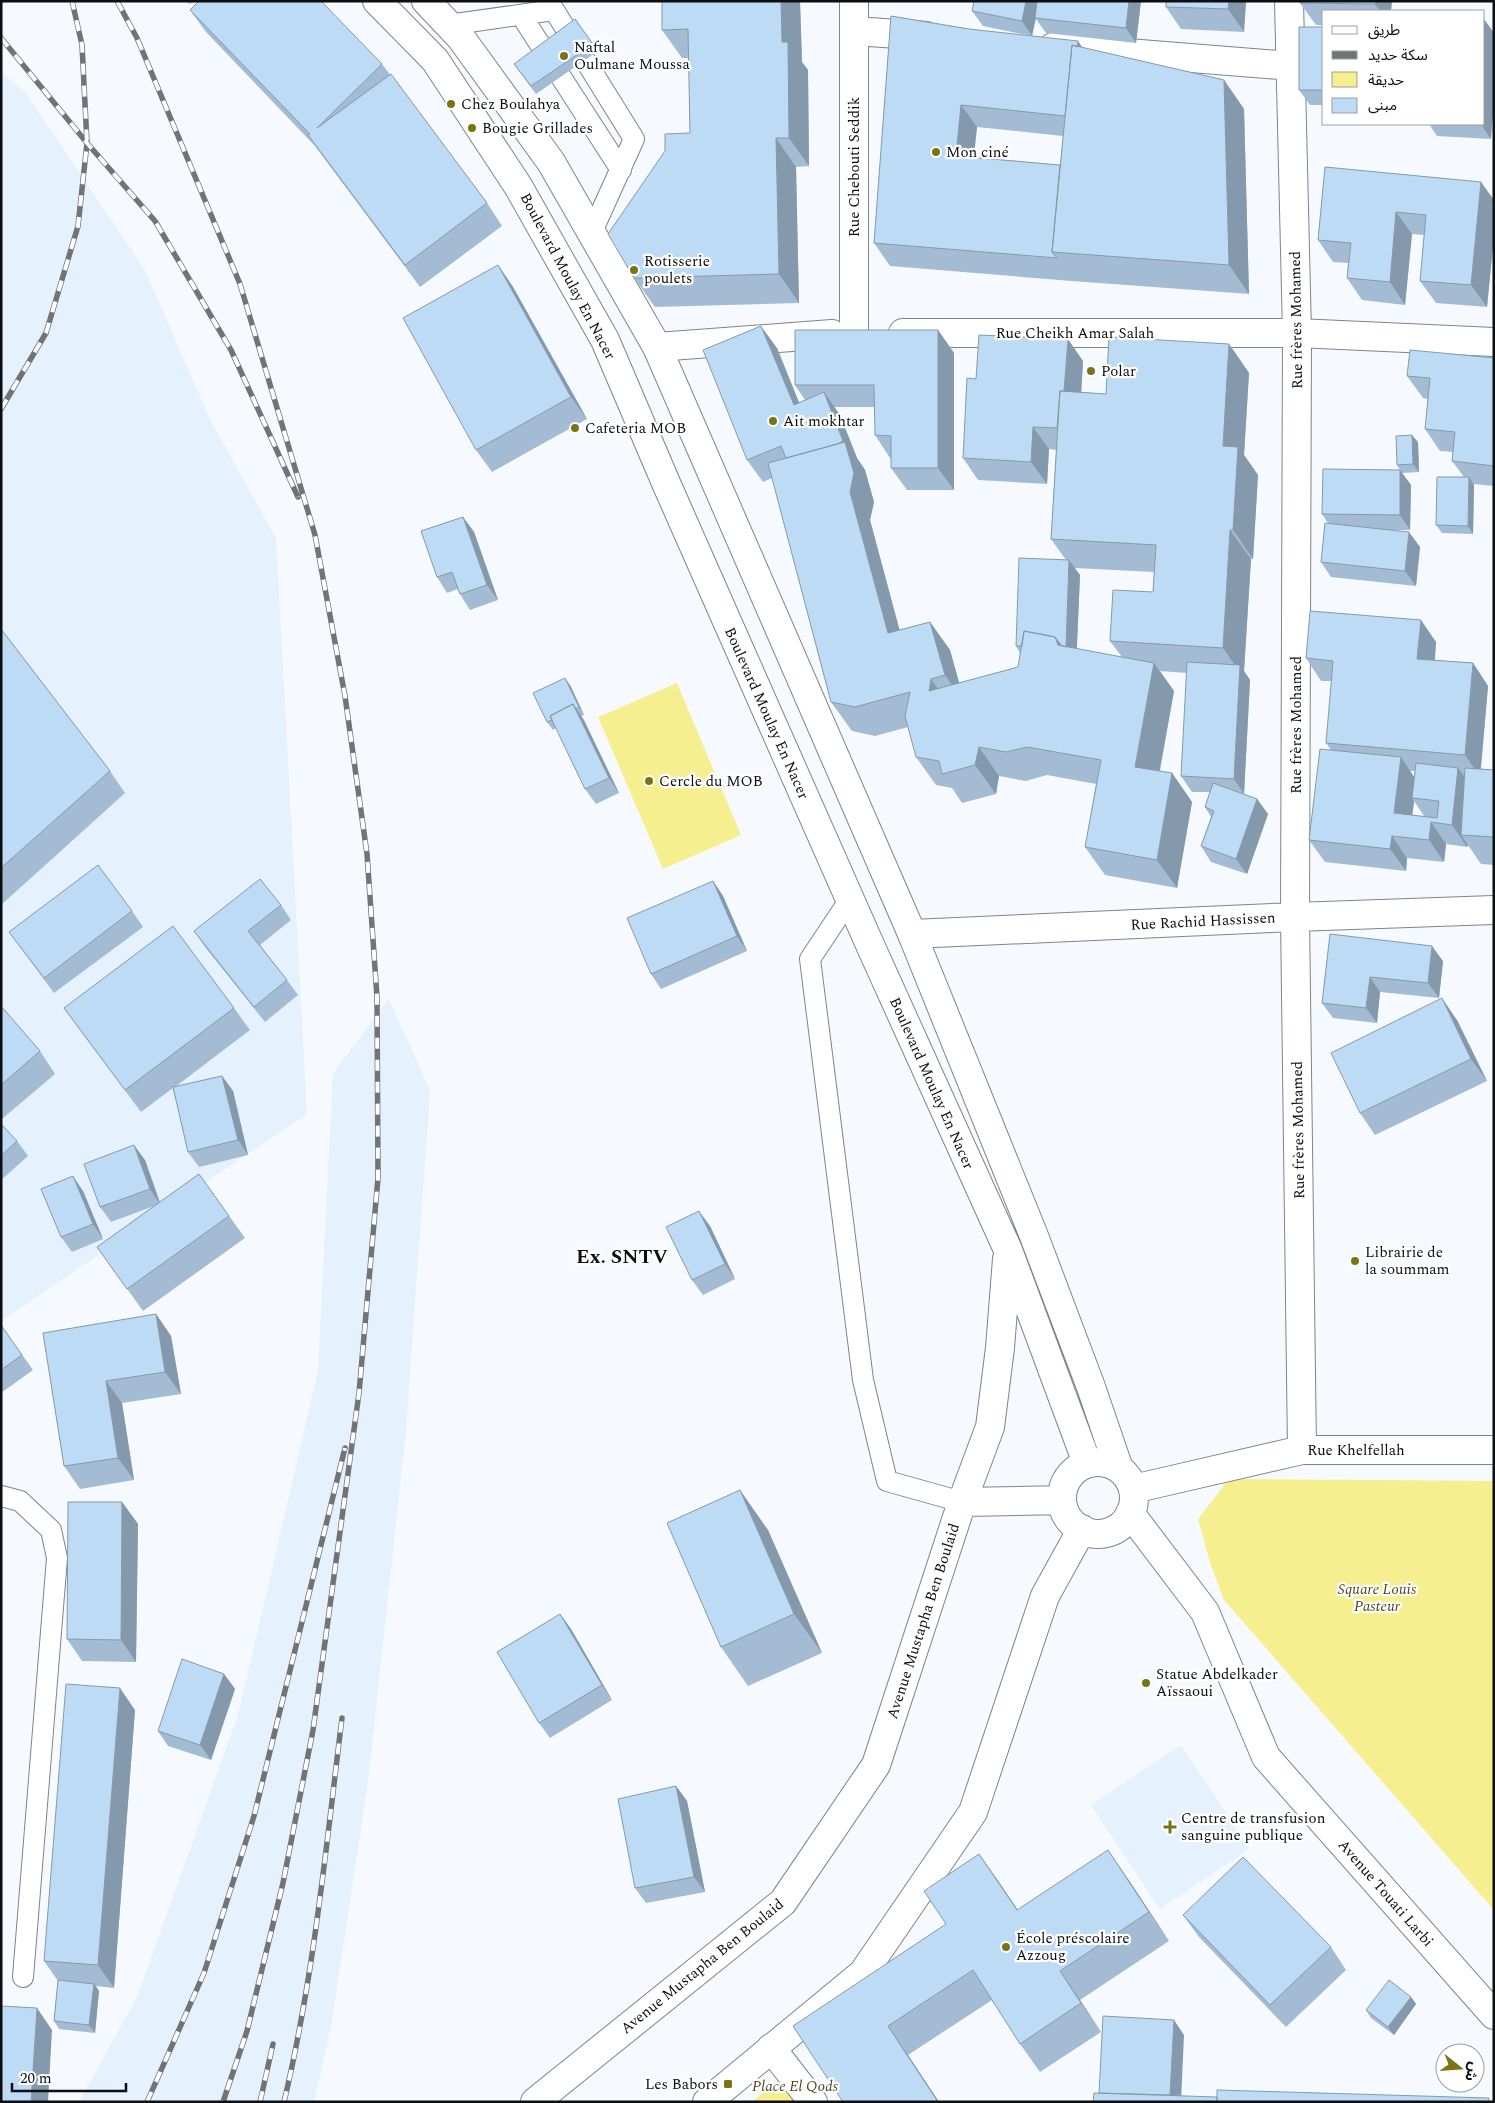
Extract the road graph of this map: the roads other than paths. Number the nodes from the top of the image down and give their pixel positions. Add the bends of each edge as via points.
1 (377, 1) edge
2 (426, 1) edge
3 (854, 1) edge
4 (1289, 1) edge
5 (521, 15) junction
6 (448, 25) junction
7 (855, 31) junction
8 (954, 39) edge
9 (1033, 45) edge
10 (1291, 66) junction
11 (621, 170) junction
12 (592, 232) junction
13 (854, 333) junction
14 (1297, 333) junction
15 (1494, 342) edge
16 (657, 347) junction
17 (850, 899) junction
18 (1494, 910) edge
19 (1295, 917) junction
20 (912, 934) junction
21 (1008, 1250) junction
22 (1302, 1450) junction
23 (1494, 1450) edge
24 (1087, 1463) junction
25 (1127, 1490) junction
26 (1, 1496) edge
27 (1062, 1500) junction
28 (962, 1502) junction
29 (1082, 1529) junction
30 (24, 1976) dead end
31 (1494, 2015) edge
32 (771, 2048) junction
33 (535, 2102) edge
34 (707, 2102) edge
35 (813, 2102) edge

1 - 17 main road, Boulevard Moulay En Nacer via 435,60 518,186 605,340
2 - 6 main road
3 - 7 main road, Rue Chebouti Seddik
4 - 10 main road, Rue frères Mohamed
5 - 6 lane
5 - 11 lane
5 - 11 lane via 554,10 634,139
6 - 12 main road via 461,38 551,162
7 - 8 main road
7 - 13 main road, Rue Chebouti Seddik
9 - 10 main road
10 - 14 main road, Rue frères Mohamed
11 - 12 lane
12 - 16 main road
13 - 14 main road, Rue Cheikh Amar Salah
13 - 16 main road, Rue Cheikh Amar Salah
14 - 15 main road, Rue Cheikh Amar Salah
14 - 19 main road, Rue frères Mohamed
16 - 20 main road
17 - 21 main road, Boulevard Moulay En Nacer
17 - 28 lane via 810,959 863,1380 887,1481
18 - 19 main road, Rue Rachid Hassissen
19 - 20 main road, Rue Rachid Hassissen
19 - 22 main road, Rue frères Mohamed
20 - 25 main road via 1034,1236
21 - 24 main road, Boulevard Moulay En Nacer
21 - 28 main road, Avenue Mustapha Ben Boulaid via 990,1427
22 - 23 main road, Rue Khelfellah
22 - 25 main road, Rue Khelfellah
24 - 25 main road via 1104,1462
24 - 27 main road via 1068,1477
25 - 29 main road via 1120,1526 1111,1531 1091,1533
25 - 31 main road, Avenue Touati Larbi via 1205,1612 1266,1757
26 - 30 lane via 20,1501 51,1530 57,1558
27 - 28 main road
27 - 29 main road via 1071,1522
28 - 33 main road, Avenue Mustapha Ben Boulaid via 876,1765 783,1902
29 - 32 main road via 1045,1596 973,1812 863,1973
32 - 34 main road
32 - 35 main road

